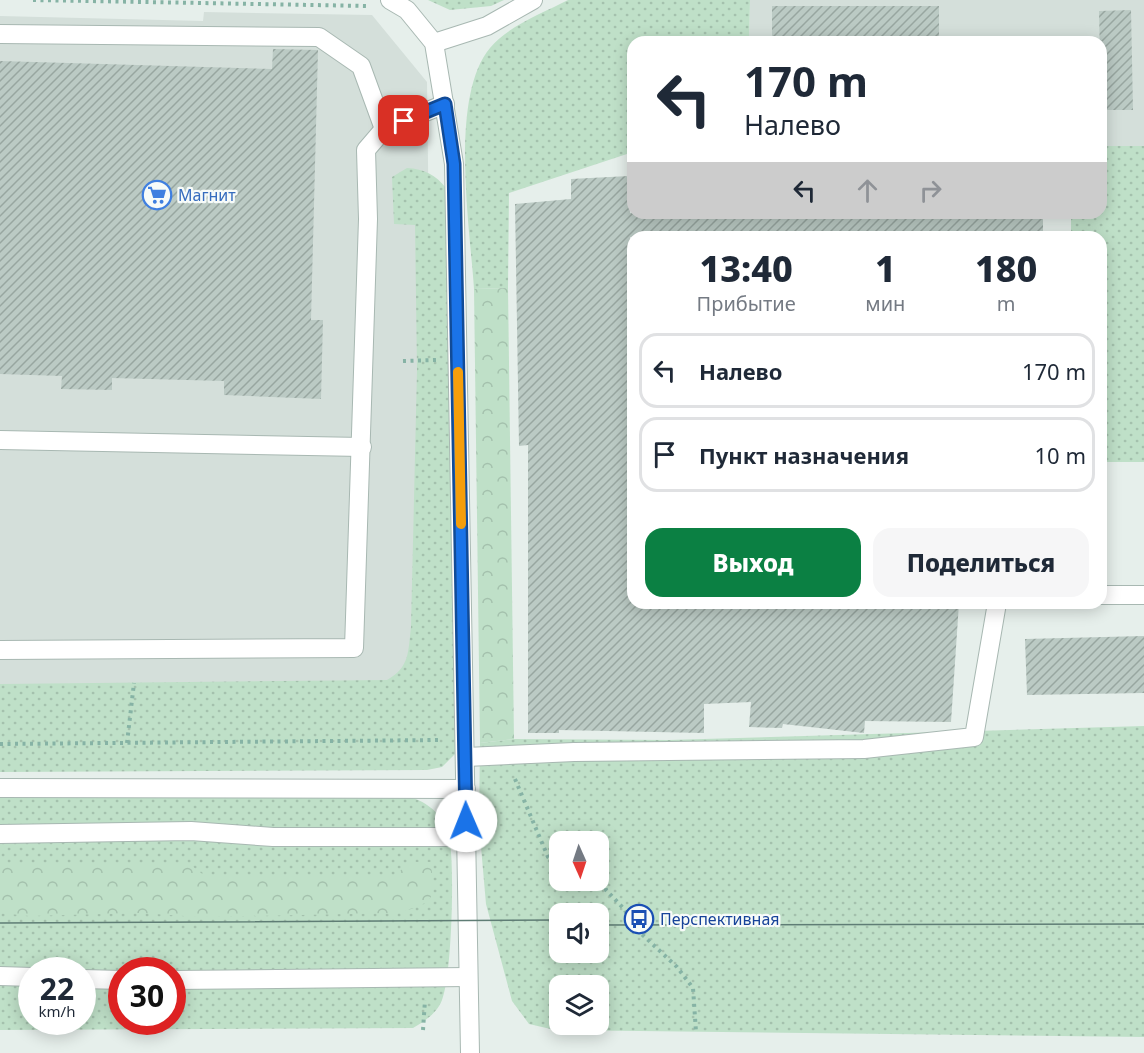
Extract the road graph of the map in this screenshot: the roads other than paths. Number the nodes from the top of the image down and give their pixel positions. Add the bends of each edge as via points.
1 (533, 0) edge
2 (394, 3) edge
3 (0, 34) edge
4 (434, 43) junction
5 (445, 104) junction
6 (384, 129) junction
7 (0, 440) edge
8 (362, 447) junction
9 (1107, 595) edge
10 (1144, 596) edge
11 (996, 609) edge
12 (0, 650) edge
13 (466, 757) junction
14 (0, 788) edge
15 (466, 789) junction
16 (0, 834) edge
17 (466, 837) junction
18 (0, 976) edge
19 (18, 977) edge
20 (468, 977) junction
21 (186, 980) edge
22 (470, 1053) edge

1 - 4 street via 487,26
2 - 4 street via 407,10
3 - 6 street via 319,37 361,66
4 - 5 street
5 - 6 street
5 - 13 street via 454,164
6 - 8 street via 366,150
7 - 8 street
8 - 12 street via 354,648
9 - 10 street
11 - 13 street via 974,737 864,749
13 - 15 street
14 - 15 street
15 - 17 street
16 - 17 street via 191,831 273,837
17 - 20 street
18 - 19 street
20 - 21 street
20 - 22 street

